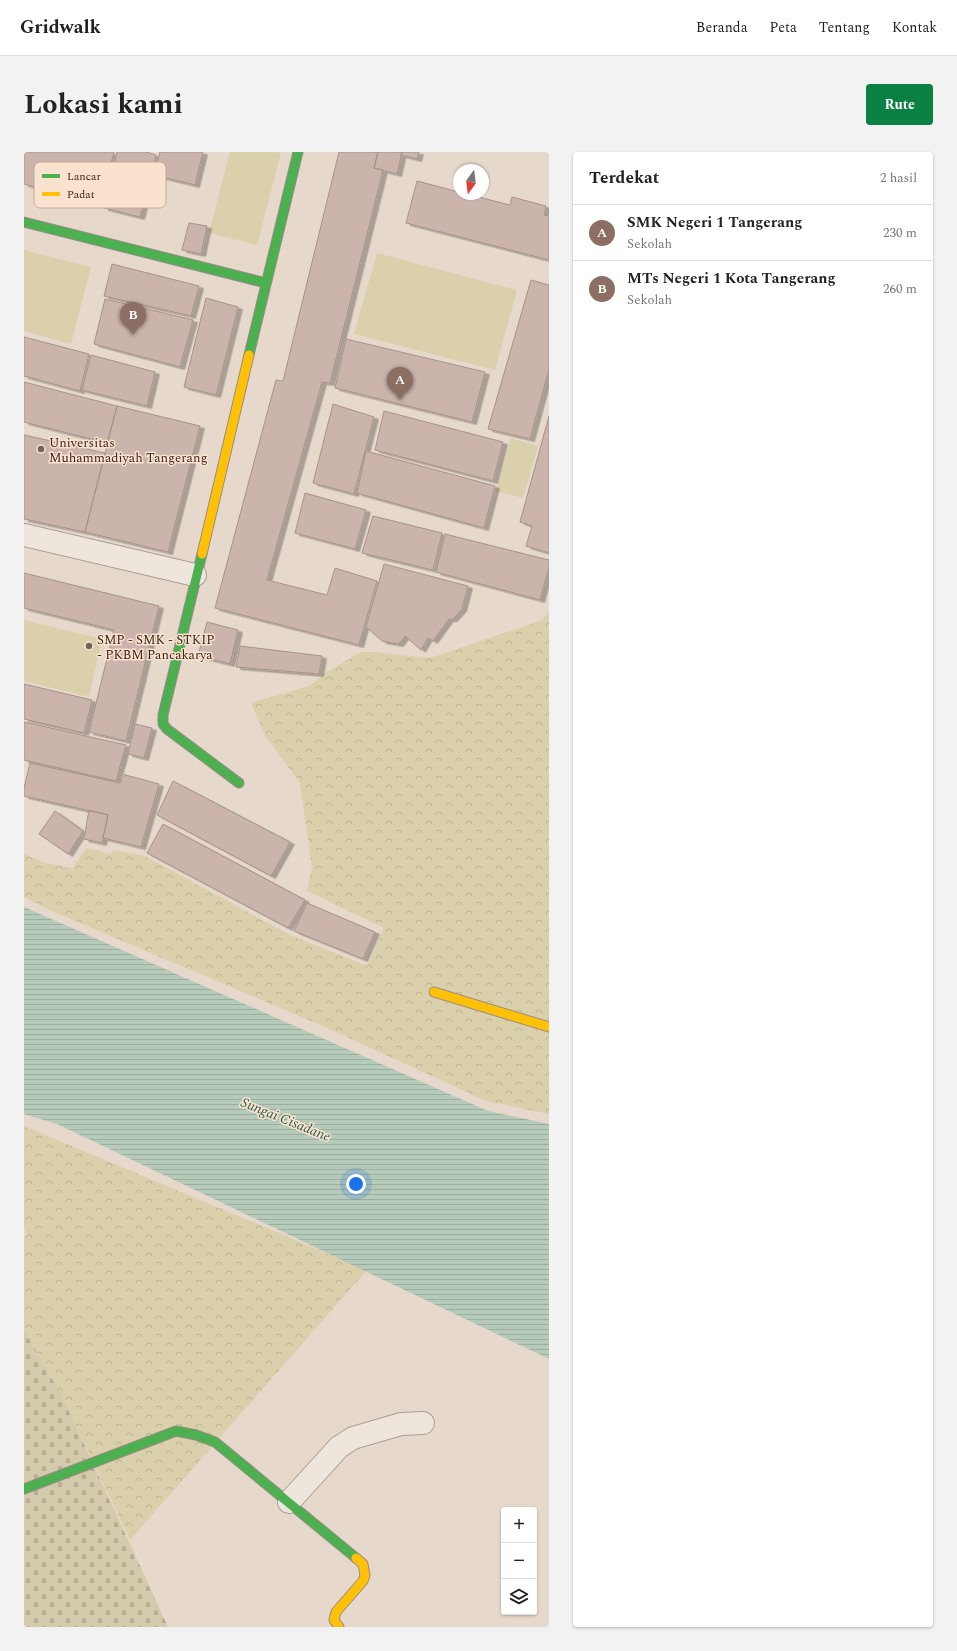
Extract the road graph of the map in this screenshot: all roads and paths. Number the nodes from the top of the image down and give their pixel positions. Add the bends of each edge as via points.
1 (298, 152) edge
2 (24, 222) edge
3 (266, 283) junction
4 (24, 535) edge
5 (195, 575) junction
6 (239, 783) dead end
7 (434, 992) dead end
8 (549, 1027) edge
9 (423, 1423) dead end
10 (24, 1489) edge
11 (289, 1502) junction
12 (339, 1627) edge

1 - 3 street
2 - 3 street
3 - 5 street
4 - 5 street
5 - 6 street via 163,724
7 - 8 street
9 - 11 street via 401,1424 353,1438 339,1447
10 - 11 street via 176,1431 189,1432 216,1442
11 - 12 street via 363,1564 363,1580 336,1612 334,1620

